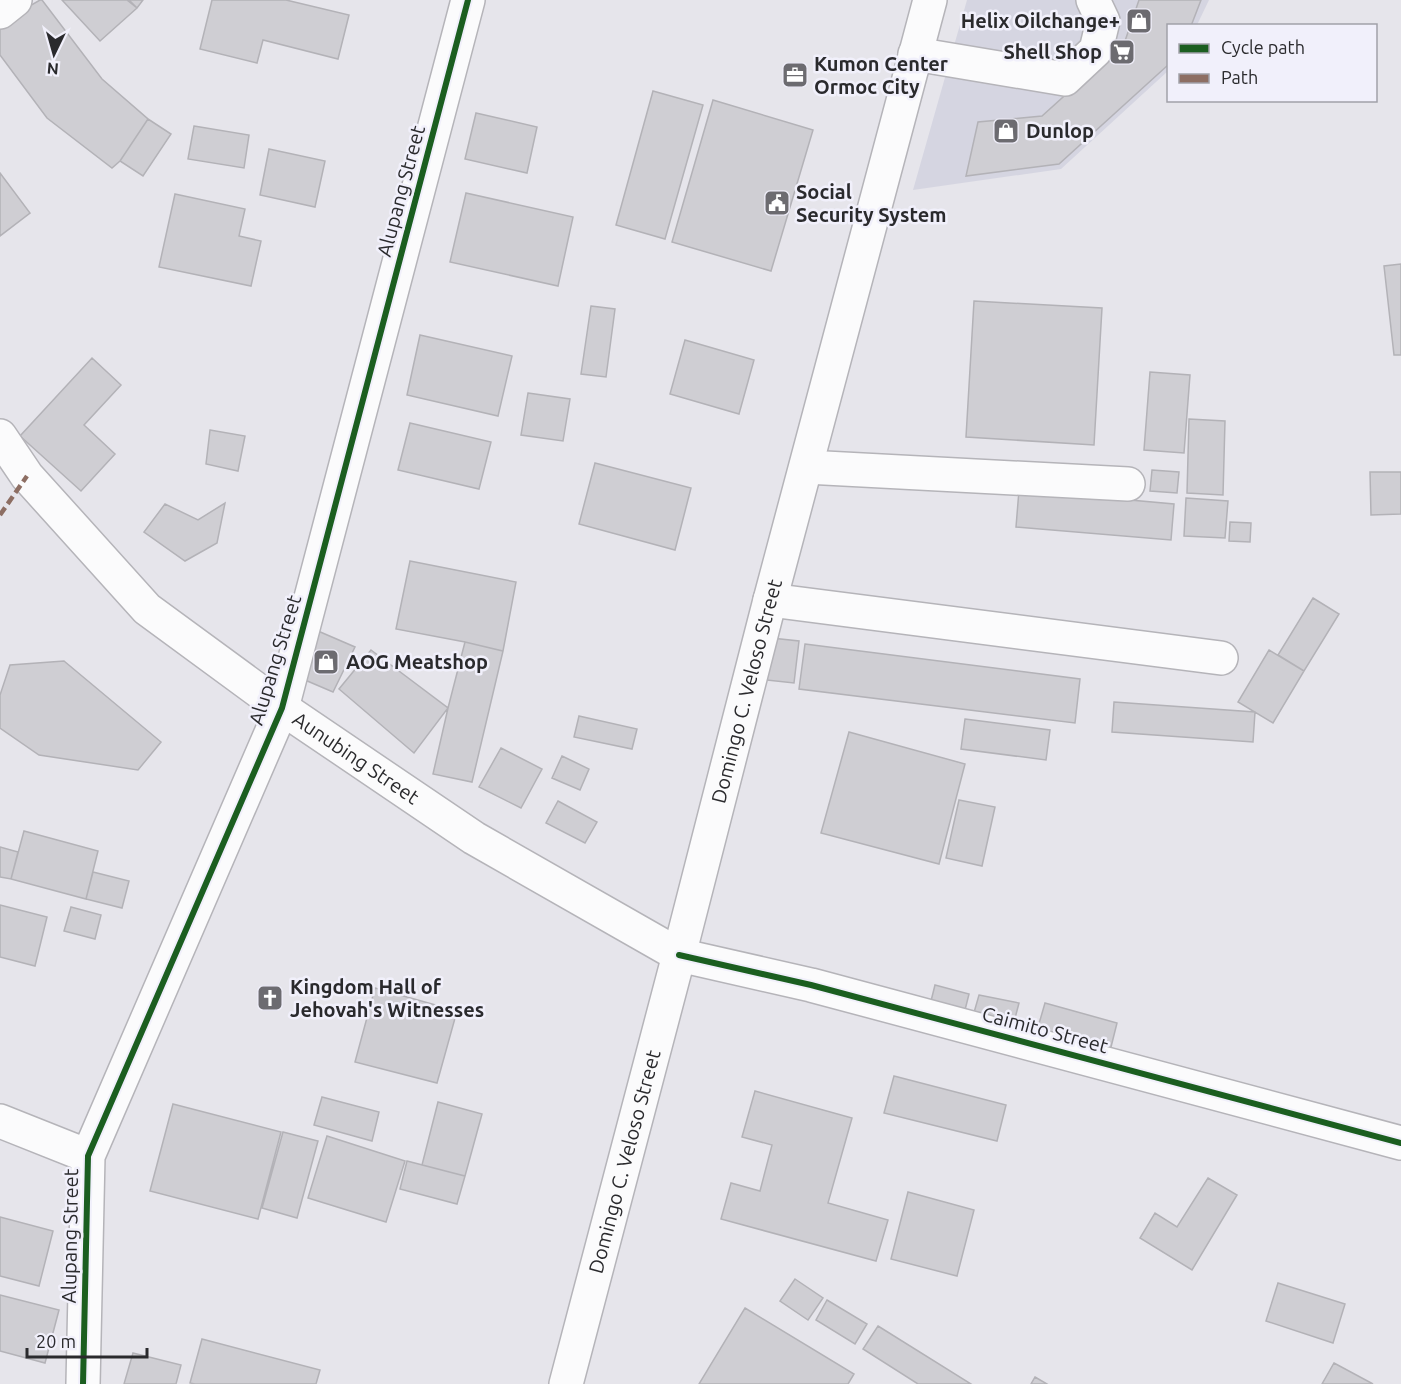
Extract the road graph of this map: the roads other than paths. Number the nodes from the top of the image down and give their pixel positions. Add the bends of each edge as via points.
1 (15, 0) edge
2 (468, 0) edge
3 (930, 0) edge
4 (1093, 0) edge
5 (0, 12) edge
6 (915, 54) junction
7 (0, 436) edge
8 (806, 467) junction
9 (1128, 484) dead end
10 (770, 600) junction
11 (1221, 658) dead end
12 (282, 708) junction
13 (679, 955) junction
14 (0, 1121) edge
15 (1401, 1143) edge
16 (88, 1156) junction
17 (83, 1384) edge
18 (566, 1384) edge

1 - 5 street
2 - 12 street, Alupang Street
3 - 6 street, Domingo C. Veloso Street
4 - 6 street via 1103,21 1096,50 1065,79
6 - 8 street, Domingo C. Veloso Street
7 - 12 street, Aunubing Street via 27,476 147,609
8 - 9 street
8 - 10 street, Domingo C. Veloso Street
10 - 11 street
10 - 13 street, Domingo C. Veloso Street
12 - 13 street, Aunubing Street via 474,838
12 - 16 street, Alupang Street
13 - 15 street, Caimito Street via 811,985
13 - 18 street, Domingo C. Veloso Street
14 - 16 street
16 - 17 street, Alupang Street

